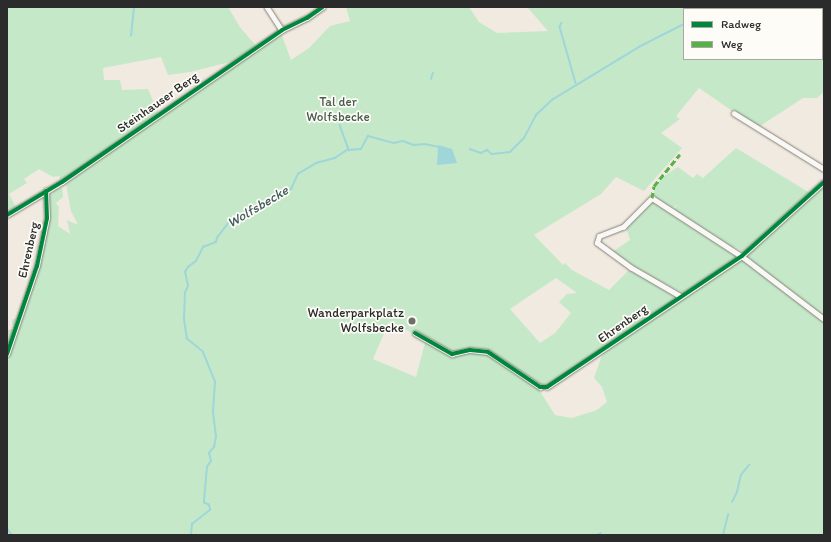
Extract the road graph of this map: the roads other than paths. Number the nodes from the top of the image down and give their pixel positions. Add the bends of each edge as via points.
1 (267, 7) edge
2 (323, 7) edge
3 (281, 30) junction
4 (734, 113) dead end
5 (824, 169) edge
6 (824, 182) edge
7 (46, 191) junction
8 (7, 215) edge
9 (742, 256) junction
10 (681, 297) junction
11 (823, 318) edge
12 (415, 333) dead end
13 (7, 354) edge

1 - 3 street
2 - 3 street, Steinhauser Berg
3 - 7 street, Steinhauser Berg
4 - 5 street
6 - 9 street, Ehrenberg
7 - 8 street, Ehrenberg
7 - 13 street, Ehrenberg via 47,218 37,266
9 - 10 street, Ehrenberg
9 - 10 street via 652,198 623,227 596,238 597,243 631,268
9 - 11 street
10 - 12 street, Ehrenberg via 548,386 540,387 488,352 470,350 452,354

